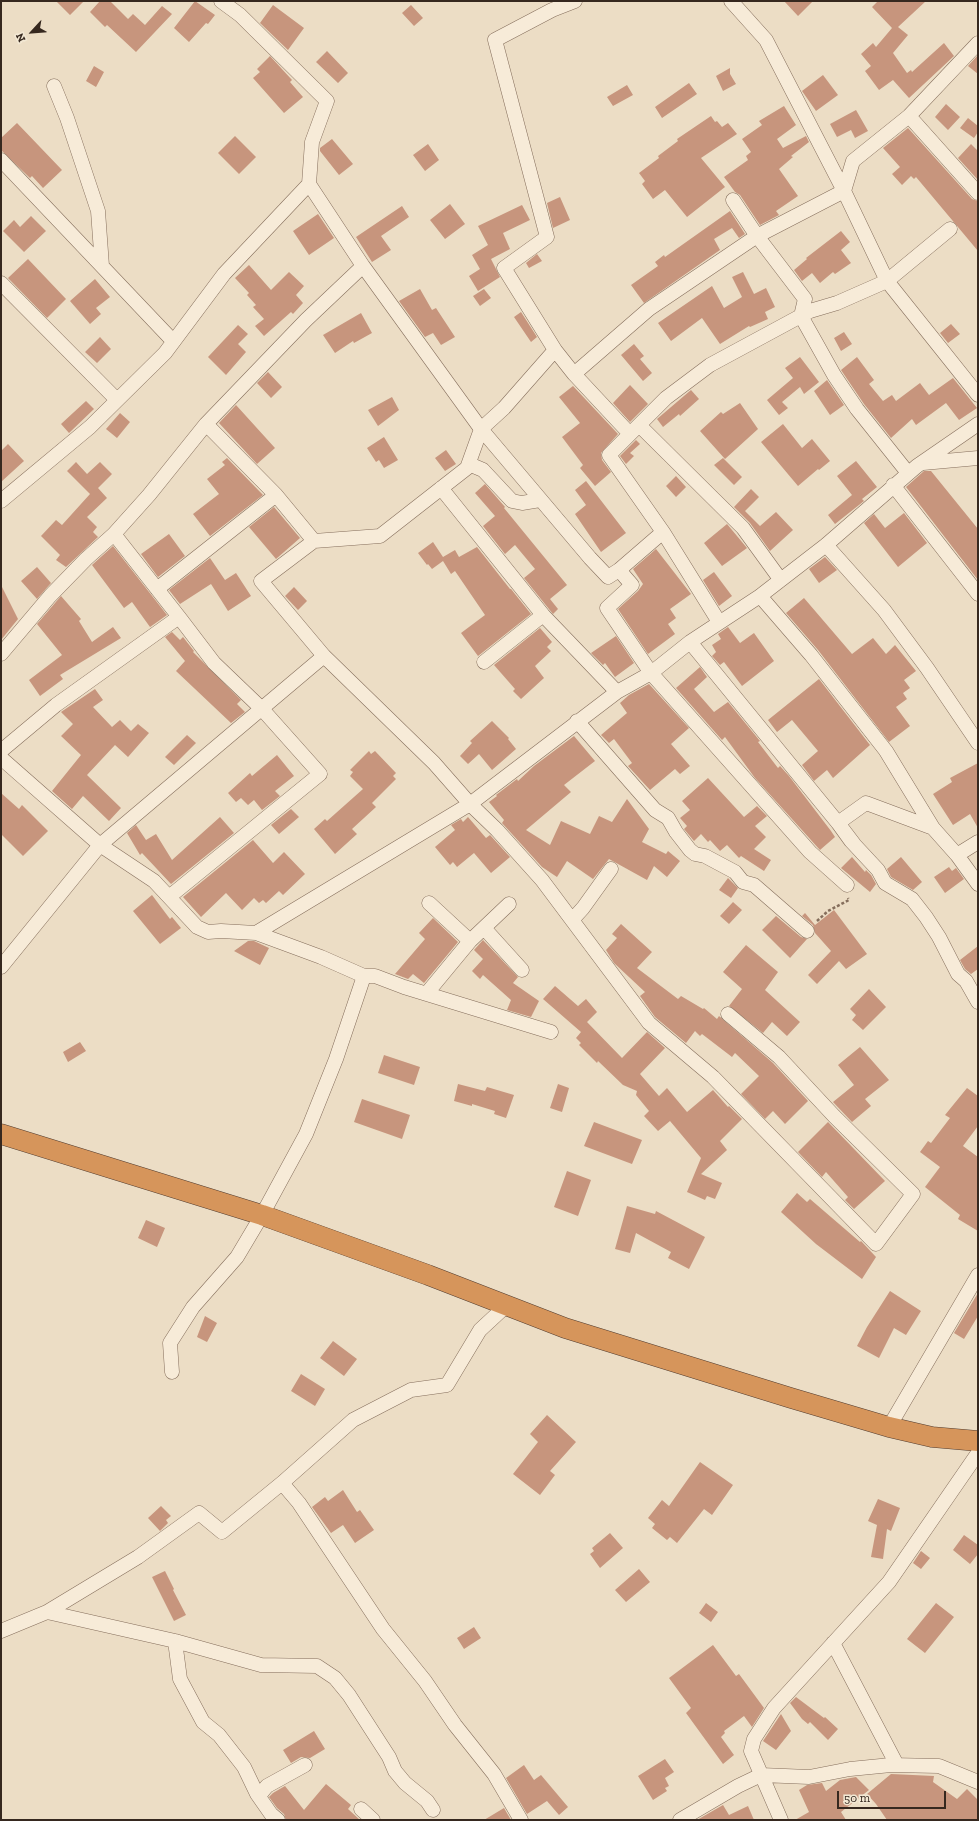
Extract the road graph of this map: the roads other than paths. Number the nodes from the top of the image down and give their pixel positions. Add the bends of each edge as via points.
1 (221, 1) edge
2 (575, 1) edge
3 (731, 1) edge
4 (548, 6) edge
5 (978, 43) edge
6 (54, 86) dead end
7 (909, 116) junction
8 (1, 160) edge
9 (309, 184) junction
10 (844, 191) junction
11 (978, 193) edge
12 (733, 200) dead end
13 (950, 229) dead end
14 (757, 236) junction
15 (102, 266) junction
16 (363, 266) junction
17 (887, 281) junction
18 (1, 283) edge
19 (801, 316) junction
20 (173, 341) junction
21 (555, 350) junction
22 (574, 374) junction
23 (978, 395) edge
24 (117, 400) junction
25 (206, 424) junction
26 (978, 424) edge
27 (635, 429) junction
28 (481, 430) junction
29 (978, 458) edge
30 (921, 463) junction
31 (469, 464) junction
32 (908, 473) junction
33 (894, 485) junction
34 (441, 488) junction
35 (276, 495) junction
36 (540, 500) junction
37 (1, 501) edge
38 (663, 532) junction
39 (114, 534) junction
40 (314, 541) junction
41 (826, 544) junction
42 (619, 570) junction
43 (780, 579) junction
44 (157, 589) junction
45 (978, 594) edge
46 (760, 596) junction
47 (543, 615) junction
48 (179, 617) junction
49 (719, 622) junction
50 (690, 642) junction
51 (1, 654) edge
52 (324, 656) junction
53 (484, 662) dead end
54 (651, 673) junction
55 (617, 692) junction
56 (262, 709) junction
57 (577, 721) junction
58 (978, 743) edge
59 (1, 750) edge
60 (1, 758) edge
61 (470, 804) junction
62 (838, 823) junction
63 (933, 828) junction
64 (978, 842) edge
65 (100, 845) junction
66 (958, 855) junction
67 (611, 869) dead end
68 (978, 884) edge
69 (847, 885) road end
70 (169, 897) junction
71 (429, 902) dead end
72 (509, 904) dead end
73 (572, 919) junction
74 (484, 928) junction
75 (807, 931) road end
76 (256, 933) junction
77 (470, 941) junction
78 (1, 967) edge
79 (522, 970) dead end
80 (364, 976) junction
81 (427, 993) junction
82 (978, 1002) edge
83 (728, 1014) dead end
84 (551, 1032) dead end
85 (1, 1134) edge
86 (262, 1215) junction
87 (978, 1275) edge
88 (507, 1305) junction
89 (172, 1372) dead end
90 (889, 1427) junction
91 (978, 1442) edge
92 (978, 1453) edge
93 (282, 1483) junction
94 (47, 1612) junction
95 (1, 1631) edge
96 (175, 1641) junction
97 (833, 1643) junction
98 (305, 1765) dead end
99 (897, 1765) junction
100 (761, 1775) junction
101 (978, 1782) edge
102 (257, 1794) junction
103 (361, 1809) dead end
104 (433, 1810) dead end
105 (278, 1820) edge
106 (373, 1820) edge
107 (521, 1820) edge
108 (680, 1820) edge
109 (781, 1820) edge

1 - 9 street via 240,16 327,101 312,142
2 - 4 street
3 - 10 street via 766,40
4 - 21 street via 495,40 547,237 504,268
5 - 7 street
6 - 15 street via 98,211
7 - 10 street via 853,161
7 - 11 street
8 - 15 street
9 - 16 street
9 - 20 street via 224,274
10 - 14 street
10 - 17 street
12 - 14 street
13 - 17 street
14 - 19 street via 805,299
14 - 22 street via 649,309
15 - 20 street
16 - 25 street via 306,320
16 - 28 street
17 - 19 street
17 - 23 street
18 - 24 street
19 - 27 street via 710,365 666,398
19 - 32 street via 834,375
20 - 24 street via 165,353
21 - 22 street
21 - 28 street
22 - 27 street
24 - 37 street via 90,427
25 - 35 street
25 - 39 street
26 - 30 street
27 - 38 street via 609,455
27 - 43 street via 743,528
28 - 31 street
28 - 36 street
29 - 30 street
30 - 32 street
31 - 34 street
31 - 36 street via 483,470 512,501 522,503
32 - 33 street
33 - 41 street
33 - 45 street
34 - 40 street via 380,536
34 - 47 street
35 - 40 street
35 - 44 street
36 - 42 street via 608,577
38 - 42 street
38 - 49 street
39 - 44 street
39 - 51 street via 50,596
40 - 52 street via 261,582
41 - 43 street
41 - 58 street via 884,610
42 - 54 street via 632,585 607,608
43 - 46 street
44 - 48 street
46 - 49 street
46 - 63 street via 811,655 886,751
47 - 53 street
47 - 55 street
48 - 56 street via 214,663
48 - 59 street via 56,705
49 - 50 street
50 - 54 street
50 - 62 street
52 - 56 street
52 - 61 street via 434,763
54 - 55 street
54 - 69 street via 810,852
55 - 57 street
56 - 65 street
56 - 70 street via 320,774
57 - 61 street
57 - 75 street via 655,810 668,818 690,850 735,872 743,882 754,885
60 - 65 street
61 - 73 street via 537,875
61 - 76 street
62 - 63 street via 866,803
62 - 82 street via 878,870 885,883 912,900 926,917 958,974 966,981
63 - 66 street
64 - 66 street
65 - 70 street via 154,881
65 - 78 street
66 - 68 street
67 - 73 street
70 - 76 street via 197,927 208,932
71 - 77 street
72 - 74 street
73 - 83 street via 649,1023 713,1077 876,1244 913,1194 779,1057
74 - 77 street
74 - 79 street
76 - 80 street
77 - 81 street
80 - 81 street via 375,976
80 - 86 street via 336,1059 306,1134
81 - 84 street
85 - 86 highway
86 - 88 highway
86 - 89 street via 237,1257 193,1307 170,1343
87 - 90 street
88 - 90 highway via 565,1328
88 - 93 street via 480,1330 447,1385 411,1390 353,1420
90 - 91 highway via 932,1437
92 - 97 street via 889,1582
93 - 94 street via 222,1532 199,1513 138,1556
93 - 107 street via 299,1503 383,1628 494,1774
94 - 95 street
94 - 96 street
96 - 102 street via 180,1679 203,1722 219,1735 244,1767
96 - 104 street via 261,1665 317,1666 334,1678 349,1695 389,1757 395,1772 427,1801
97 - 99 street
97 - 100 street via 774,1708 754,1739 751,1751
98 - 102 street
99 - 100 street via 850,1769 808,1777
99 - 101 street via 939,1766
100 - 108 street
100 - 109 street
102 - 105 street
103 - 106 street

